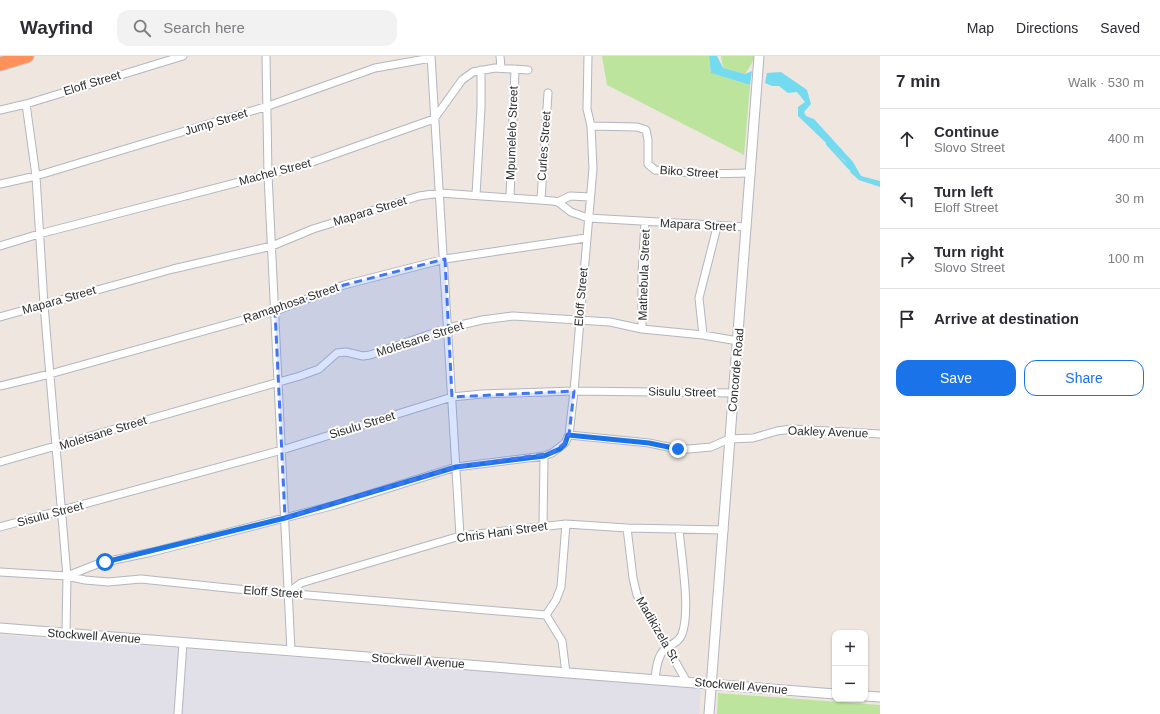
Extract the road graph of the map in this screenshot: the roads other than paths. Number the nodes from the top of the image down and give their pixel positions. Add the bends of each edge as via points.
1 (27, 56) edge
2 (183, 56) edge
3 (266, 56) edge
4 (500, 56) edge
5 (588, 56) edge
6 (760, 56) edge
7 (431, 57) edge
8 (0, 64) edge
9 (500, 68) junction
10 (514, 69) junction
11 (481, 70) junction
12 (528, 70) dead end
13 (548, 92) dead end
14 (26, 104) junction
15 (268, 106) junction
16 (0, 110) edge
17 (434, 119) junction
18 (591, 126) junction
19 (751, 173) junction
20 (268, 175) junction
21 (36, 176) junction
22 (0, 184) edge
23 (440, 193) junction
24 (476, 195) junction
25 (510, 197) junction
26 (590, 197) junction
27 (541, 199) junction
28 (558, 202) junction
29 (588, 218) junction
30 (646, 222) junction
31 (717, 227) junction
32 (747, 227) junction
33 (39, 234) junction
34 (586, 238) junction
35 (0, 246) edge
36 (272, 246) junction
37 (445, 259) junction
38 (44, 305) junction
39 (275, 311) junction
40 (0, 317) edge
41 (579, 319) junction
42 (448, 328) junction
43 (642, 329) junction
44 (704, 335) junction
45 (738, 341) junction
46 (50, 374) junction
47 (278, 382) junction
48 (0, 386) edge
49 (574, 390) junction
50 (734, 393) junction
51 (452, 397) junction
52 (880, 434) edge
53 (568, 435) junction
54 (729, 439) junction
55 (56, 447) junction
56 (282, 450) junction
57 (544, 456) junction
58 (0, 462) edge
59 (456, 467) junction
60 (62, 511) junction
61 (285, 518) junction
62 (566, 524) junction
63 (543, 526) junction
64 (0, 527) edge
65 (627, 528) junction
66 (679, 529) junction
67 (724, 530) junction
68 (460, 536) junction
69 (0, 572) edge
70 (67, 576) junction
71 (288, 593) junction
72 (546, 615) junction
73 (0, 628) edge
74 (66, 633) junction
75 (183, 643) junction
76 (668, 648) junction
77 (291, 651) junction
78 (566, 672) junction
79 (654, 679) junction
80 (687, 682) junction
81 (711, 684) junction
82 (832, 694) edge
83 (868, 696) edge
84 (880, 697) edge
85 (178, 714) edge
86 (709, 714) edge

1 - 8 highway
2 - 14 street, Eloff Street
3 - 15 street
4 - 9 street
5 - 18 street, Eloff Street via 587,109
6 - 19 street, Concorde Road
7 - 15 street, Jump Street via 375,68
7 - 17 street
9 - 10 street
9 - 11 street
10 - 12 street
10 - 25 street, Mpumelelo Street
11 - 17 street via 466,77
11 - 24 street
13 - 27 street, Curles Street
14 - 16 street, Eloff Street
14 - 21 street
15 - 20 street
15 - 21 street, Jump Street
17 - 20 street, Machel Street via 301,166
17 - 23 street
18 - 19 street, Biko Street via 637,127 646,130 648,164 655,170 704,174
18 - 26 street, Eloff Street via 593,163
19 - 32 street, Concorde Road
20 - 33 street, Machel Street
20 - 36 street
21 - 22 street, Jump Street
21 - 33 street
23 - 24 street, Mapara Street
23 - 36 street, Mapara Street via 419,196 343,219
23 - 37 street
24 - 25 street, Mapara Street
25 - 27 street, Mapara Street
26 - 28 street via 570,196
26 - 29 street, Eloff Street
27 - 28 street, Mapara Street
28 - 29 street, Mapara Street via 571,212
29 - 30 street, Mapara Street
29 - 34 street, Eloff Street
30 - 31 street, Mapara Street
30 - 43 street, Mathebula Street via 642,273
31 - 32 street, Mapara Street
31 - 44 street via 700,294
32 - 45 street, Concorde Road
33 - 35 street, Machel Street
33 - 38 street
34 - 37 street, Ramaphosa Street
34 - 41 street, Eloff Street
36 - 38 street, Mapara Street via 173,269
36 - 39 street
37 - 39 street, Ramaphosa Street via 344,285
37 - 42 street
38 - 40 street, Mapara Street
38 - 46 street
39 - 46 street, Ramaphosa Street
39 - 47 street
41 - 42 street, Moletsane Street via 513,316
41 - 43 street, Moletsane Street
41 - 49 street, Eloff Street
42 - 47 street, Moletsane Street via 370,355 337,353 319,369
42 - 51 street
43 - 44 street, Moletsane Street
44 - 45 street, Moletsane Street
45 - 50 street, Concorde Road
46 - 48 street, Ramaphosa Street
46 - 55 street
47 - 55 street, Moletsane Street
47 - 56 street
49 - 50 street, Sisulu Street
49 - 51 street, Sisulu Street
49 - 53 street, Eloff Street
50 - 54 street, Concorde Road
51 - 56 street, Sisulu Street
51 - 59 street
52 - 54 street, Oakley Avenue via 792,429 753,438
53 - 54 street via 649,443 678,449 712,447
53 - 57 street, Eloff Street via 560,449
54 - 67 street, Concorde Road
55 - 58 street, Moletsane Street
55 - 60 street
56 - 60 street, Sisulu Street
56 - 61 street
57 - 59 street, Eloff Street
57 - 63 street
59 - 61 street, Eloff Street
59 - 68 street
60 - 64 street, Sisulu Street
60 - 70 street
61 - 70 street, Eloff Street via 100,563
61 - 71 street
62 - 63 street, Chris Hani Street
62 - 65 street, Chris Hani Street
62 - 72 street via 561,587
63 - 68 street, Chris Hani Street
65 - 66 street, Chris Hani Street
65 - 76 street, Madikizela St. via 635,588 647,614
66 - 67 street, Chris Hani Street
66 - 76 street via 685,623 680,639
67 - 81 street, Concorde Road
68 - 71 street, Chris Hani Street via 301,583
69 - 70 street, Eloff Street
70 - 71 street, Eloff Street via 92,581 141,579
70 - 74 street
71 - 72 street, Eloff Street
71 - 77 street
72 - 78 street via 562,641
73 - 74 street, Stockwell Avenue
74 - 75 street, Stockwell Avenue
75 - 77 street, Stockwell Avenue
75 - 85 street
76 - 79 street via 658,659
76 - 80 street, Madikizela St.
77 - 78 street, Stockwell Avenue
78 - 79 street, Stockwell Avenue
79 - 80 street, Stockwell Avenue
80 - 81 street, Stockwell Avenue
81 - 82 street, Stockwell Avenue
81 - 86 street, Concorde Road
83 - 84 street

